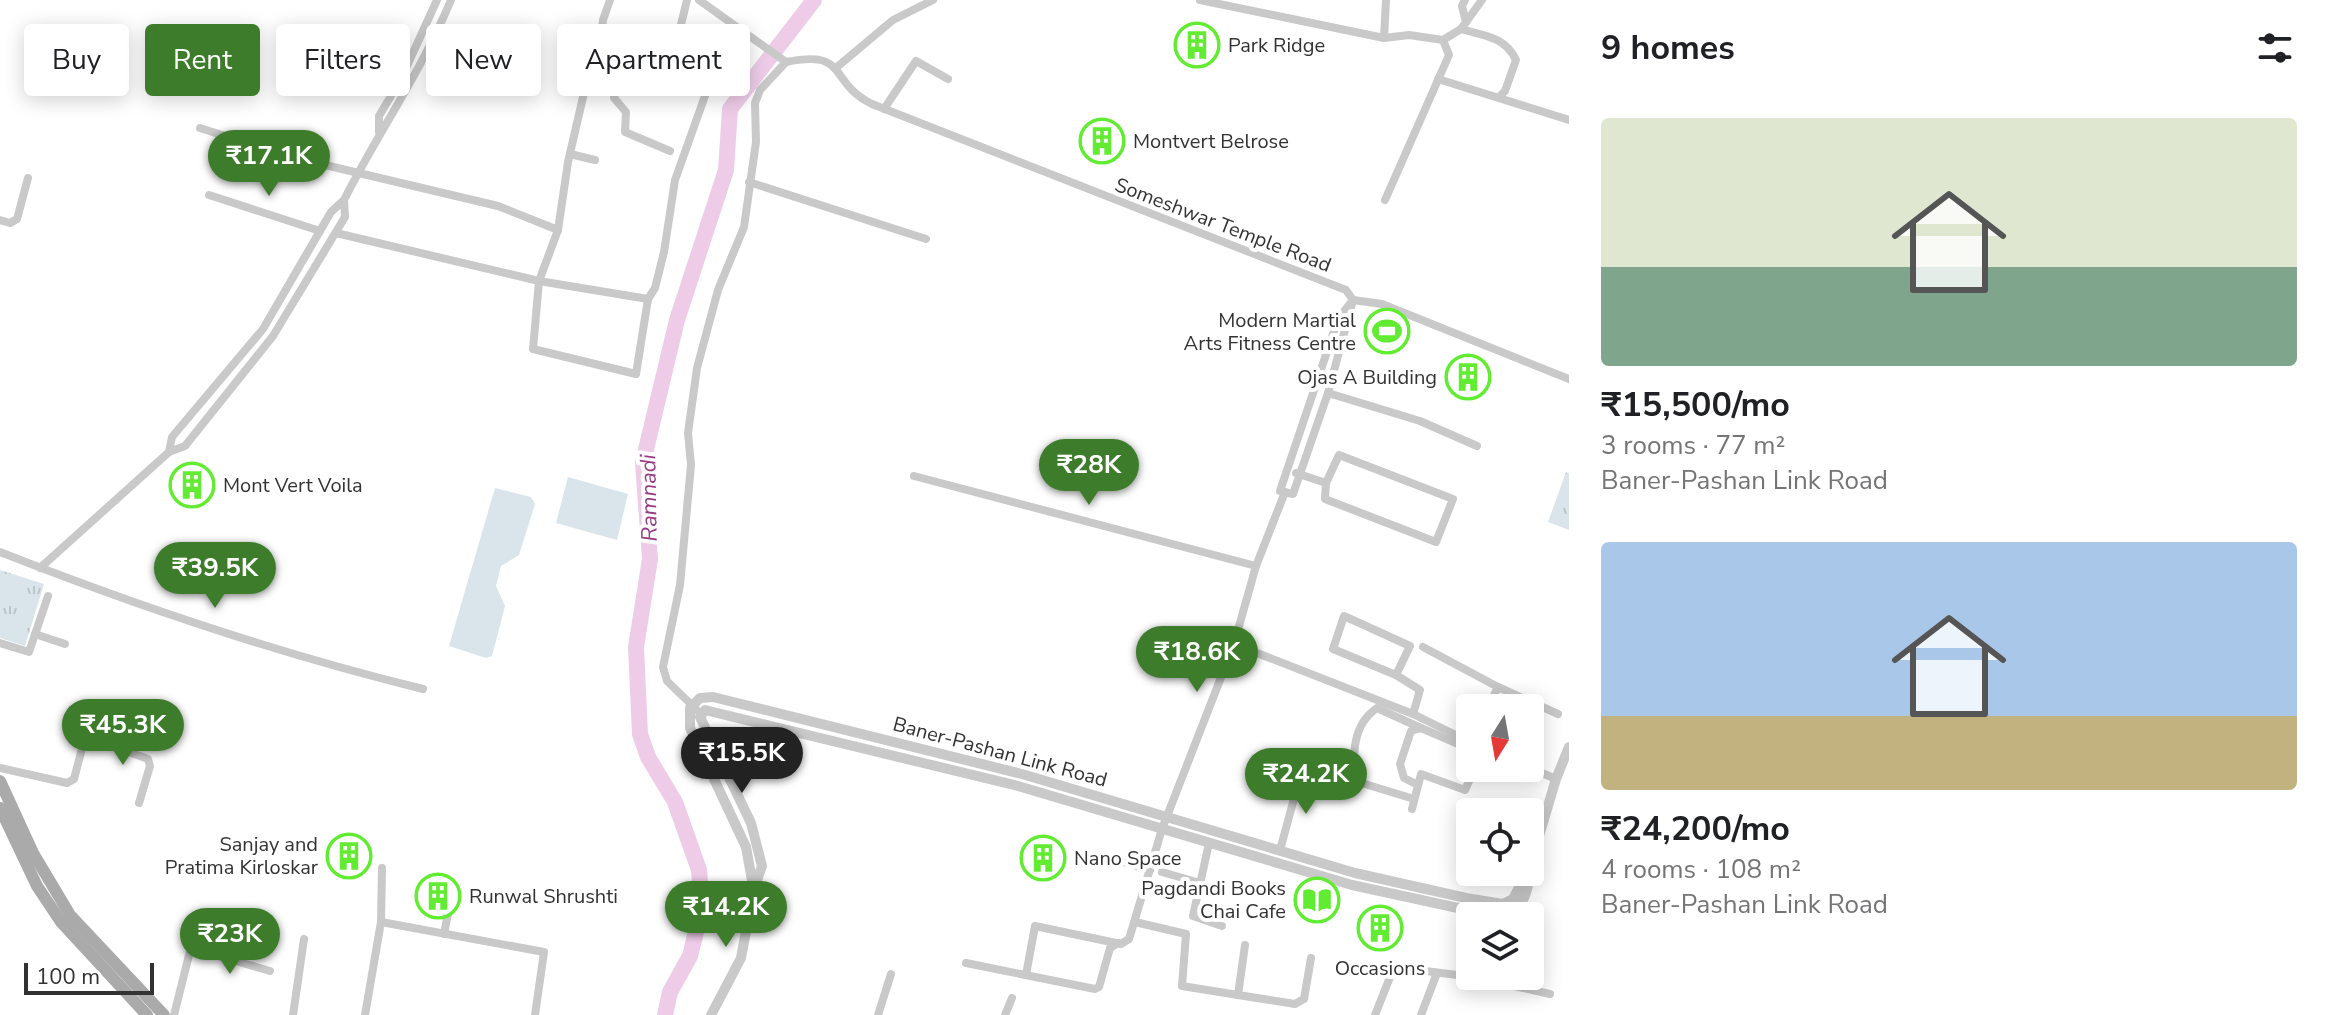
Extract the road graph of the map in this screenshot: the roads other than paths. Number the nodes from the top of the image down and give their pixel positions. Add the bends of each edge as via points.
1 (437, 0) edge
2 (451, 0) edge
3 (610, 0) edge
4 (687, 0) edge
5 (699, 0) edge
6 (933, 0) edge
7 (1200, 0) edge
8 (1386, 0) edge
9 (1465, 0) edge
10 (1482, 0) edge
11 (681, 24) edge
12 (731, 24) edge
13 (1463, 26) junction
14 (750, 38) edge
15 (1384, 38) junction
16 (1443, 40) junction
17 (786, 62) junction
18 (837, 67) junction
19 (948, 79) dead end
20 (1438, 79) junction
21 (614, 96) edge
22 (705, 96) edge
23 (1500, 96) junction
24 (884, 109) junction
25 (1569, 120) edge
26 (200, 128) dead end
27 (379, 132) junction
28 (670, 151) dead end
29 (570, 154) junction
30 (595, 160) dead end
31 (358, 173) junction
32 (28, 178) dead end
33 (749, 182) junction
34 (209, 195) dead end
35 (344, 200) junction
36 (1385, 200) dead end
37 (0, 220) edge
38 (558, 230) junction
39 (320, 231) junction
40 (336, 233) junction
41 (926, 239) dead end
42 (539, 281) junction
43 (648, 299) junction
44 (1353, 300) junction
45 (1569, 379) edge
46 (1328, 393) junction
47 (1477, 446) dead end
48 (169, 452) junction
49 (1287, 470) junction
50 (1300, 474) junction
51 (914, 476) dead end
52 (1326, 483) junction
53 (1285, 492) junction
54 (0, 552) edge
55 (1256, 566) junction
56 (40, 568) junction
57 (48, 596) dead end
58 (35, 634) junction
59 (0, 643) edge
60 (65, 644) dead end
61 (1234, 644) junction
62 (1423, 647) dead end
63 (1396, 675) junction
64 (1498, 687) junction
65 (423, 689) dead end
66 (1495, 694) edge
67 (693, 703) junction
68 (700, 713) junction
69 (1413, 714) junction
70 (1558, 714) dead end
71 (1421, 728) junction
72 (1456, 735) edge
73 (1456, 743) edge
74 (1568, 751) edge
75 (1566, 766) edge
76 (0, 768) edge
77 (1301, 773) dead end
78 (1544, 774) edge
79 (1556, 779) junction
80 (0, 781) edge
81 (1469, 782) edge
82 (1418, 785) junction
83 (139, 803) dead end
84 (0, 808) edge
85 (1167, 817) junction
86 (1544, 819) edge
87 (1162, 829) junction
88 (1209, 843) junction
89 (1280, 850) junction
90 (1106, 857) dead end
91 (382, 868) dead end
92 (1150, 870) junction
93 (1162, 872) dead end
94 (1200, 883) junction
95 (1520, 886) edge
96 (754, 888) junction
97 (452, 893) dead end
98 (1486, 902) edge
99 (1507, 902) edge
100 (1456, 909) edge
101 (381, 922) junction
102 (1135, 922) junction
103 (1222, 926) dead end
104 (444, 934) junction
105 (304, 939) dead end
106 (1118, 943) junction
107 (1245, 945) dead end
108 (1311, 958) dead end
109 (966, 963) dead end
110 (270, 971) dead end
111 (1437, 973) junction
112 (891, 974) dead end
113 (1026, 975) junction
114 (1550, 994) dead end
115 (1238, 995) junction
116 (1012, 998) dead end
117 (147, 1015) edge
118 (164, 1015) edge
119 (174, 1015) edge
120 (293, 1015) edge
121 (365, 1015) edge
122 (535, 1015) edge
123 (711, 1015) edge
124 (878, 1015) edge
125 (1005, 1015) edge
126 (1377, 1015) edge
127 (1421, 1015) edge

1 - 27 street via 379,116
2 - 27 street via 390,124
3 - 29 street
4 - 11 street
5 - 12 street
6 - 18 street via 893,20
7 - 15 street
8 - 15 street
9 - 13 street
10 - 13 street
13 - 16 street
13 - 23 street via 1510,47 1516,60
14 - 17 street
15 - 16 street
16 - 20 street via 1449,55
17 - 18 street via 817,59
17 - 33 street via 755,103
18 - 24 street, Someshwar Temple Road via 851,92
19 - 24 street via 916,61
20 - 23 street
20 - 36 street
21 - 28 street via 626,112 625,132
22 - 43 street via 675,180 664,252
23 - 25 street
24 - 44 street, Someshwar Temple Road via 1278,261 1346,290
26 - 31 street
27 - 31 street
29 - 30 street
29 - 38 street
31 - 35 street
31 - 38 street via 498,206
32 - 37 street via 17,219
33 - 41 street
33 - 67 street via 744,227 718,290 697,368 688,433 691,465 682,569 663,667 667,681
34 - 39 street
35 - 39 street
35 - 40 street via 345,217
38 - 42 street
39 - 48 street via 263,329 172,437
40 - 42 street
40 - 48 street via 273,336 185,446
42 - 43 street
42 - 43 street via 533,349 636,374
44 - 45 street, Someshwar Temple Road via 1382,304
44 - 46 street
44 - 49 street via 1338,319
46 - 47 street via 1420,421
46 - 50 street
48 - 56 street
49 - 50 street
49 - 53 street via 1280,491
50 - 52 street
50 - 53 street via 1293,494
51 - 55 street
52 - 52 street via 1325,499 1436,542 1453,499 1339,455
53 - 55 street
54 - 56 street
55 - 61 street
56 - 65 street via 333,665
57 - 58 street
58 - 59 street via 29,652
58 - 60 street
61 - 69 street
61 - 85 street
62 - 64 street
63 - 63 street via 1410,646 1344,616 1333,649
63 - 69 street via 1420,690
64 - 66 street
64 - 70 street
67 - 68 street
67 - 85 street, Baner-Pashan Link Road via 713,697 1022,774
67 - 96 street via 690,728 739,829
68 - 87 street, Baner-Pashan Link Road via 727,713 1018,786
68 - 96 street via 759,844 762,866
69 - 72 street
71 - 73 street
71 - 82 street via 1411,731 1400,764 1404,778
71 - 82 street via 1377,708 1361,726 1353,753 1355,781 1413,804
74 - 75 street, Baner-Pashan Link Road
75 - 79 street, Baner-Pashan Link Road
76 - 83 street via 67,783 74,779 84,741 91,738 148,759
77 - 89 street
78 - 79 street
79 - 86 street, Baner-Pashan Link Road
80 - 118 main road via 33,853 70,915
81 - 82 street via 1465,790 1421,774
84 - 117 main road via 37,886 61,922
85 - 87 street
85 - 89 street, Baner-Pashan Link Road
87 - 88 street, Baner-Pashan Link Road
87 - 92 street
88 - 94 street
88 - 100 street, Baner-Pashan Link Road
89 - 98 street, Baner-Pashan Link Road
90 - 92 street
91 - 101 street
92 - 102 street
93 - 94 street
94 - 103 street via 1193,916
95 - 99 street, Baner-Pashan Link Road
96 - 123 street via 741,958
97 - 104 street
101 - 104 street
101 - 121 street
102 - 106 street via 1126,943
102 - 115 street via 1186,934 1182,986
104 - 122 street via 544,952
105 - 120 street
106 - 113 street via 1110,948 1098,989
106 - 113 street via 1035,926
107 - 115 street
108 - 115 street via 1304,999 1295,1004
109 - 113 street
110 - 119 street via 190,951
111 - 114 street
111 - 126 street via 1394,967
111 - 127 street
112 - 124 street
116 - 125 street

